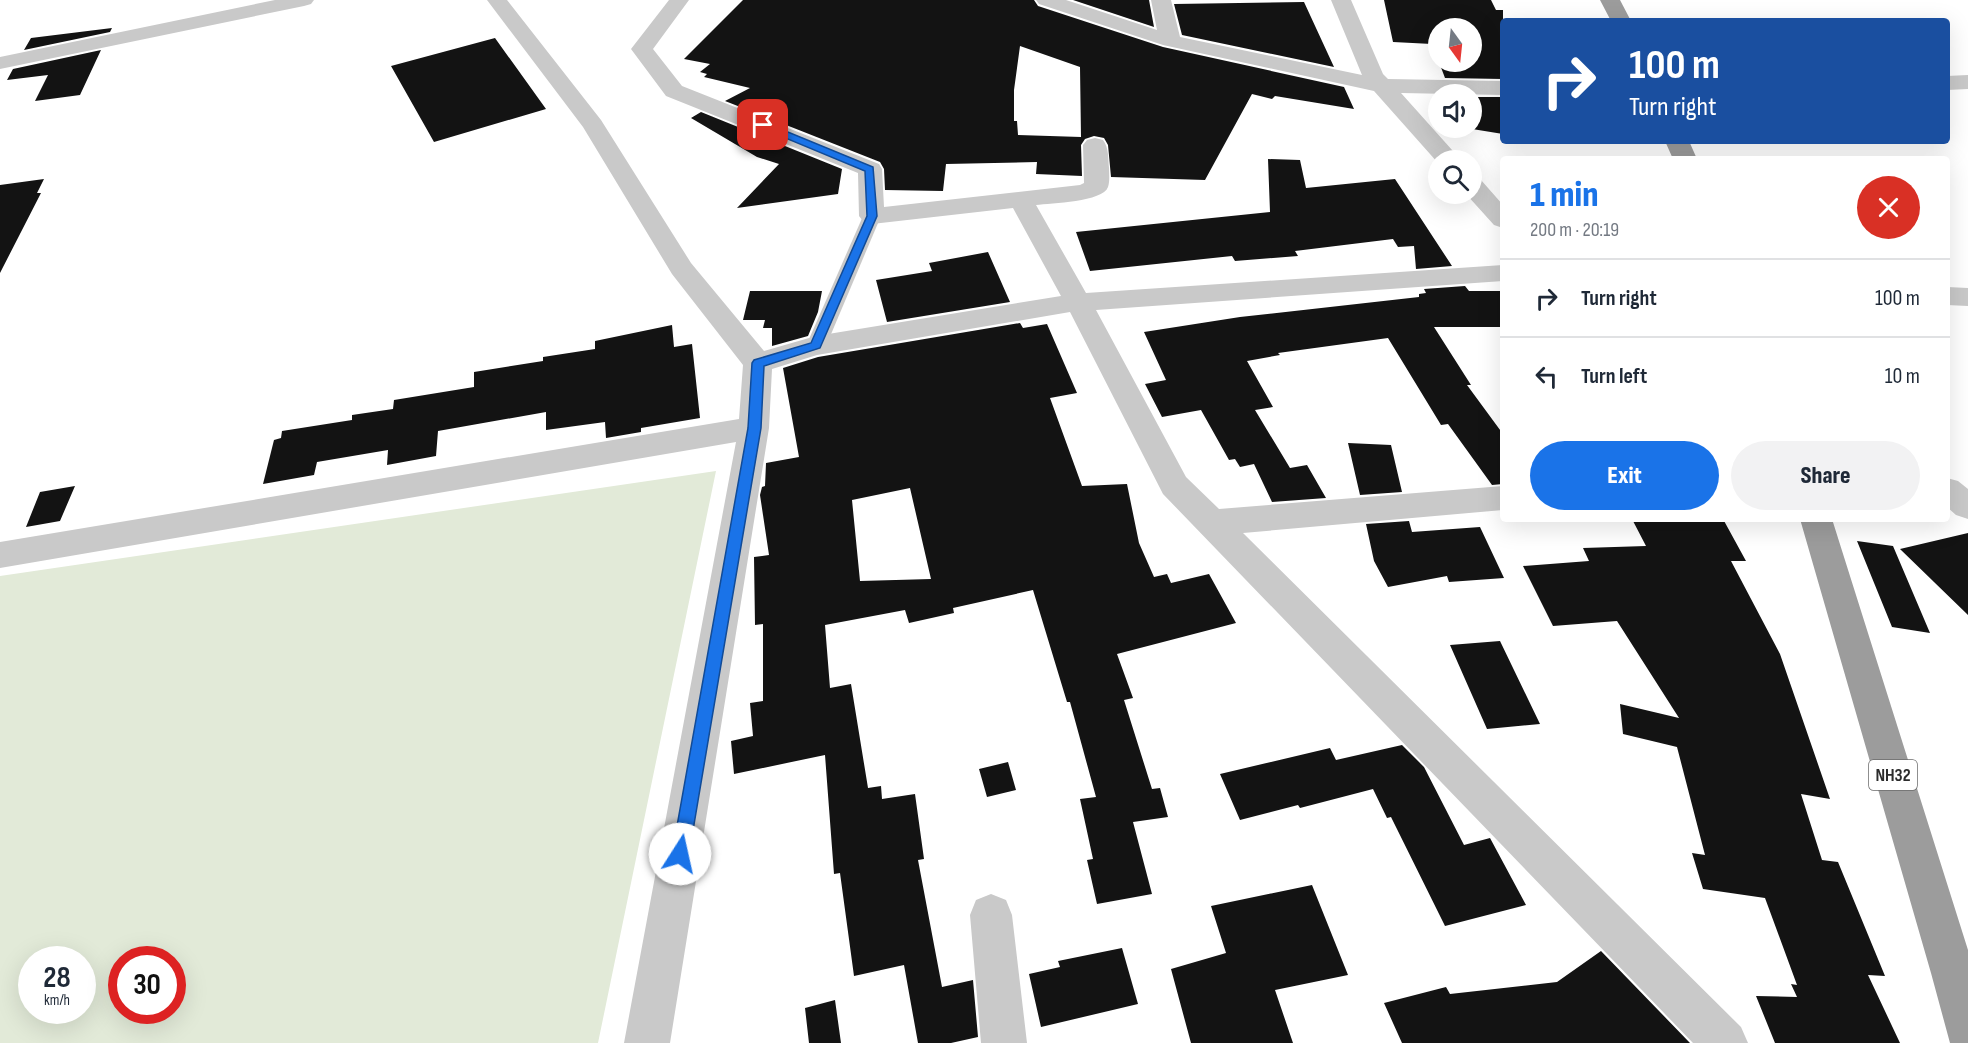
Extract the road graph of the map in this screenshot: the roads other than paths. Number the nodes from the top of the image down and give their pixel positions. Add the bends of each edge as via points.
1 (304, 0) edge
2 (497, 0) edge
3 (679, 0) edge
4 (1046, 0) edge
5 (1161, 0) edge
6 (1341, 0) edge
7 (1610, 0) edge
8 (1619, 18) edge
9 (1170, 40) junction
10 (0, 63) edge
11 (1383, 87) junction
12 (1500, 88) edge
13 (1095, 145) dead end
14 (1440, 150) edge
15 (1482, 196) edge
16 (1021, 200) junction
17 (872, 216) junction
18 (1500, 217) edge
19 (1500, 273) edge
20 (1950, 296) edge
21 (1968, 297) edge
22 (1078, 302) junction
23 (816, 346) junction
24 (758, 363) junction
25 (754, 428) junction
26 (1950, 492) edge
27 (1500, 498) edge
28 (1968, 506) edge
29 (1816, 522) edge
30 (1211, 523) junction
31 (0, 555) edge
32 (991, 915) dead end
33 (1968, 1032) edge
34 (647, 1043) edge
35 (1004, 1043) edge
36 (1725, 1043) edge

1 - 10 street
2 - 24 street via 593,125 681,268
3 - 17 street via 642,49 674,91 870,169
4 - 9 street
5 - 9 street
6 - 11 street via 1373,76
7 - 8 highway
9 - 11 street
11 - 12 street
11 - 14 street
13 - 16 street via 1096,187 1085,192
15 - 18 street
16 - 17 street
16 - 22 street
17 - 23 lane
19 - 22 street
20 - 21 street
22 - 23 street
22 - 30 street via 1174,485
23 - 24 street
24 - 25 street
25 - 31 street
25 - 34 street
26 - 28 street
27 - 30 street
29 - 33 highway, NH32
30 - 36 street
32 - 35 street

